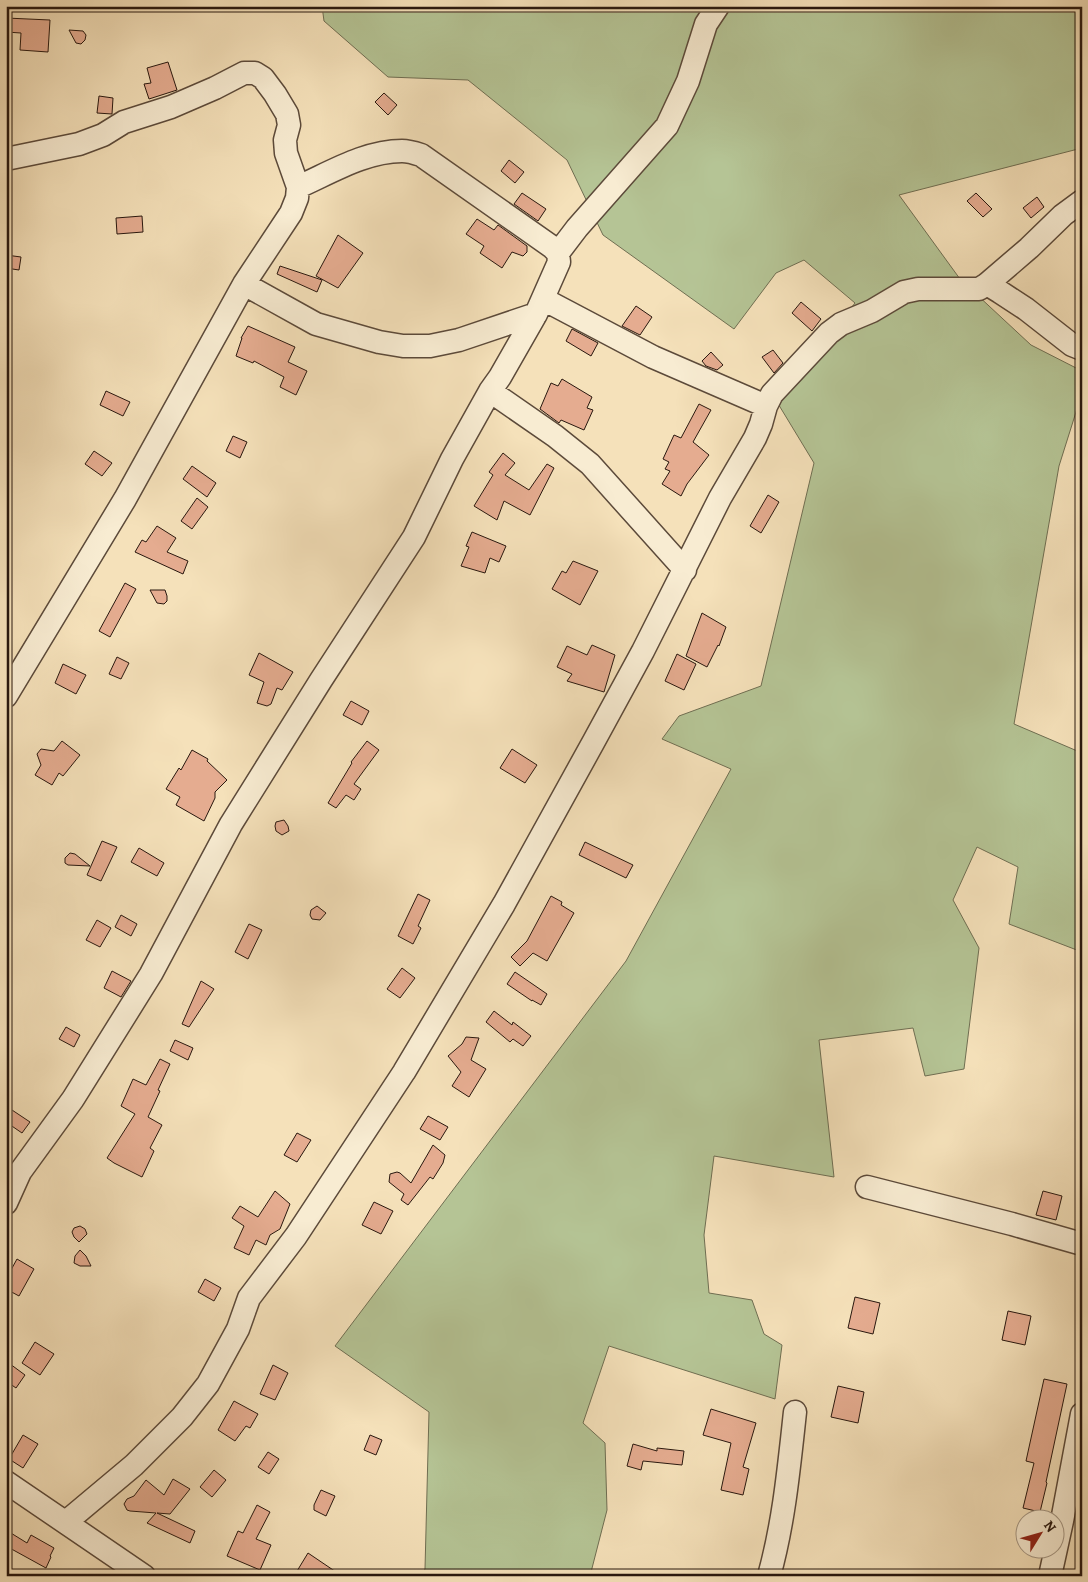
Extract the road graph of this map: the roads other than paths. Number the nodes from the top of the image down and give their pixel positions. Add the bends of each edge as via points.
1 (718, 6) edge
2 (6, 158) edge
3 (298, 187) junction
4 (1082, 201) edge
5 (558, 253) junction
6 (244, 284) junction
7 (987, 284) junction
8 (540, 307) junction
9 (1082, 349) edge
10 (490, 391) junction
11 (766, 406) junction
12 (685, 570) junction
13 (6, 696) edge
14 (868, 1187) dead end
15 (6, 1203) edge
16 (1082, 1244) edge
17 (794, 1412) dead end
18 (1082, 1414) edge
19 (6, 1482) edge
20 (66, 1522) junction
21 (144, 1576) edge
22 (769, 1576) edge
23 (1050, 1576) edge

1 - 5 street via 706,24 688,81 667,126
2 - 3 street via 79,144 124,122 172,107 244,73 255,73 263,78 287,114 286,153
3 - 5 street via 363,158 402,151 421,155
3 - 6 street via 291,213
4 - 7 street
5 - 8 street via 559,262
6 - 8 street via 316,324 403,346 430,346 460,340
6 - 13 street via 125,499
7 - 9 street
7 - 11 street via 979,289 904,292 842,324 829,333 772,394
8 - 10 street
8 - 11 street
10 - 12 street via 590,464
10 - 15 street via 452,458 414,537 231,824 151,974 73,1099 20,1172
11 - 12 street via 755,438 720,498
12 - 20 street via 504,904 398,1080 296,1236 249,1298 238,1329 208,1384 182,1417 134,1465
14 - 16 street
17 - 22 street via 788,1480
18 - 23 street
19 - 20 street
20 - 21 street

